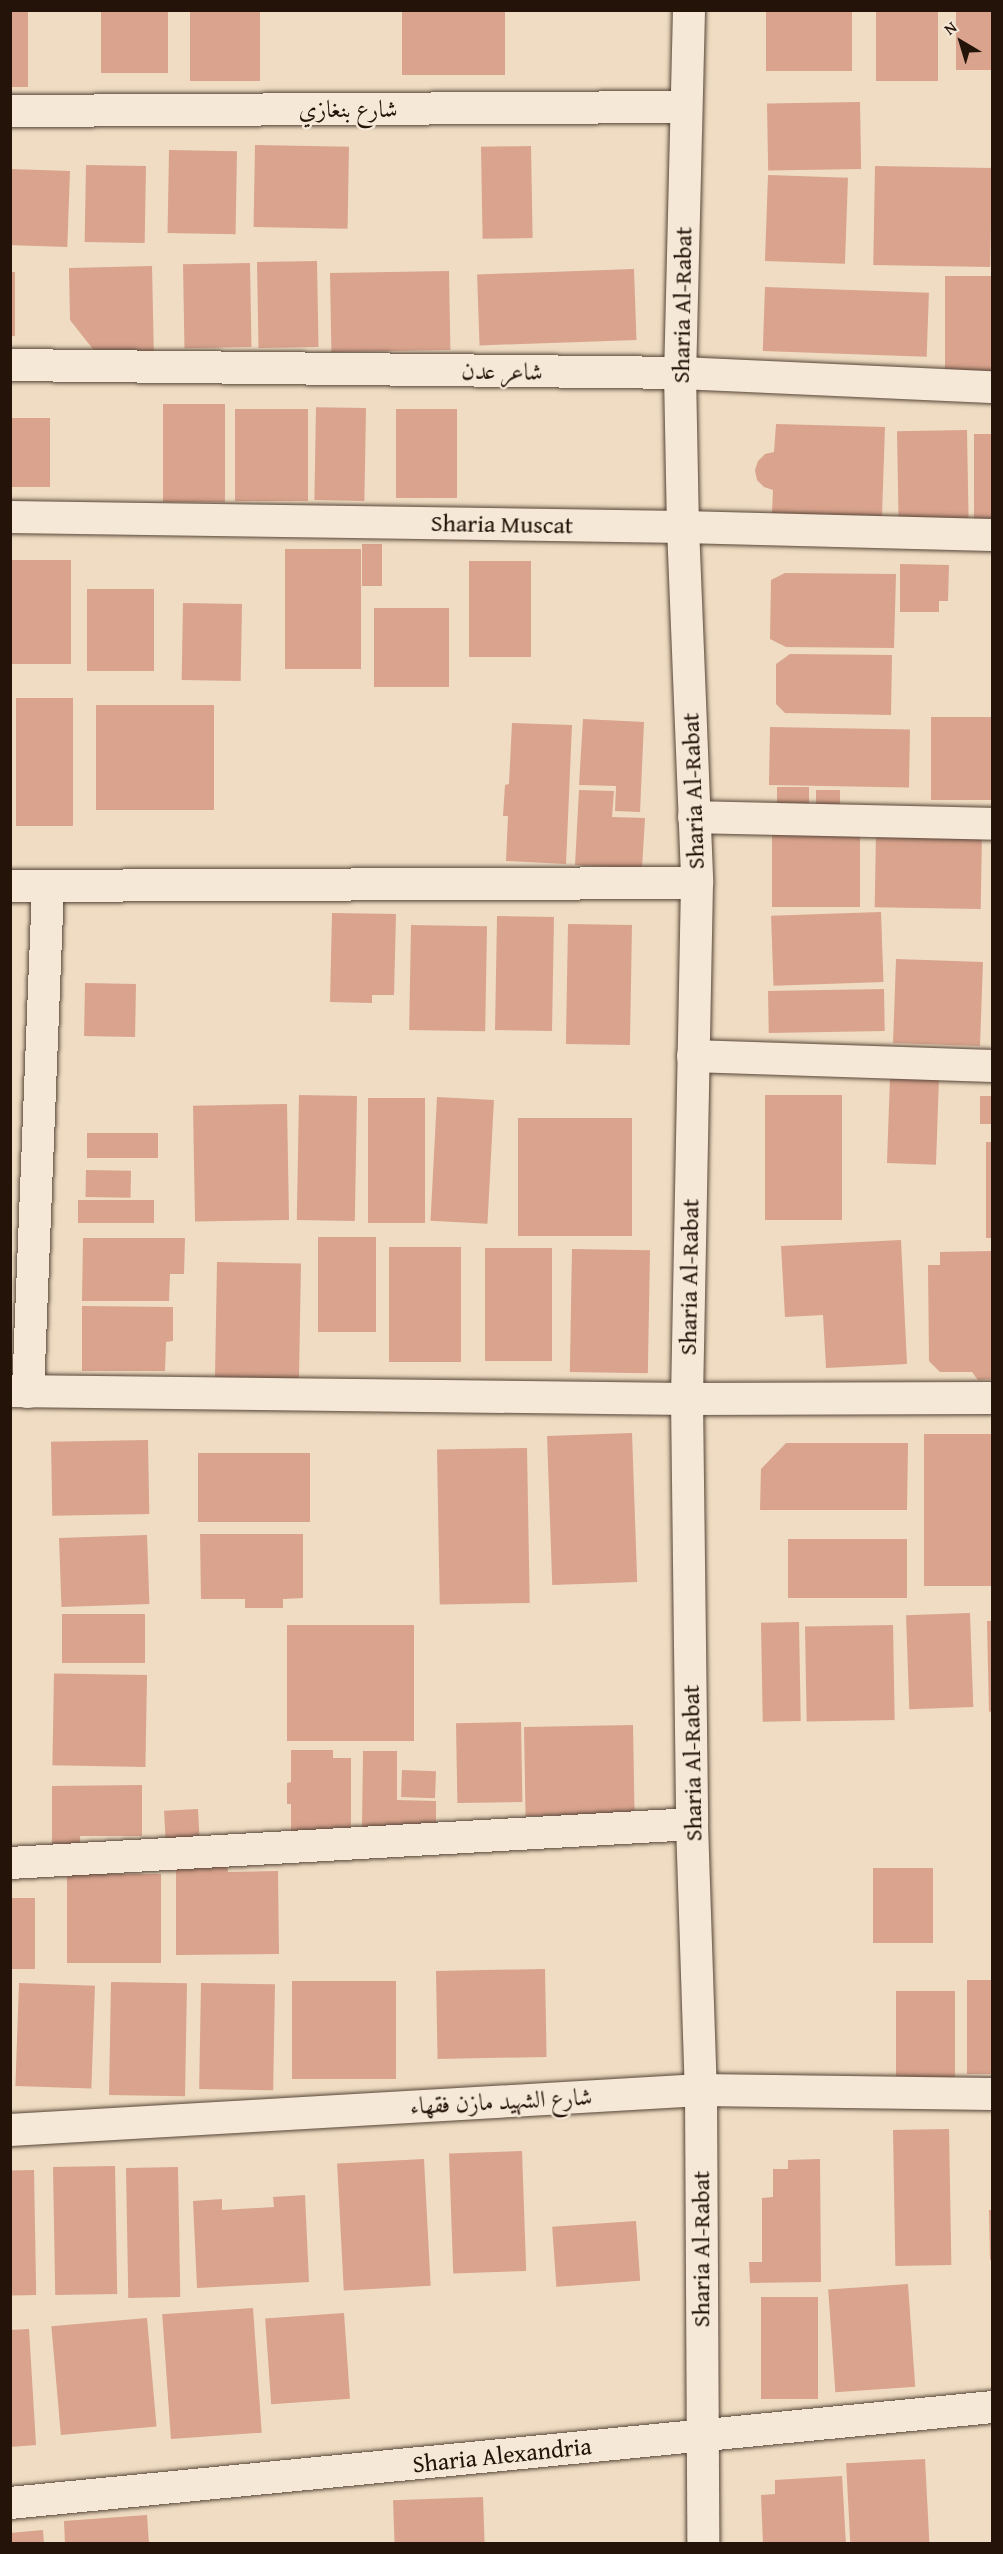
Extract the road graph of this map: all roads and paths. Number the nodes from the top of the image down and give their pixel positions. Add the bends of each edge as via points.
1 (689, 10) edge
2 (686, 107) junction
3 (10, 111) edge
4 (10, 366) edge
5 (680, 373) junction
6 (993, 387) edge
7 (10, 517) edge
8 (683, 527) junction
9 (993, 535) edge
10 (694, 817) junction
11 (993, 824) edge
12 (697, 883) junction
13 (10, 886) edge
14 (48, 887) junction
15 (693, 1056) junction
16 (993, 1066) edge
17 (19, 1391) edge
18 (993, 1398) edge
19 (687, 1399) junction
20 (692, 1824) junction
21 (10, 1863) edge
22 (701, 2090) junction
23 (993, 2094) edge
24 (10, 2130) edge
25 (993, 2408) edge
26 (702, 2436) junction
27 (10, 2503) edge
28 (703, 2544) edge

1 - 2 street, Sharia Al-Rabat
2 - 3 street, شارع بنغازي
2 - 5 street, Sharia Al-Rabat
4 - 5 street, شاعر عدن
5 - 6 street, شاعر عدن
5 - 8 street, Sharia Al-Rabat
7 - 8 street, Sharia Muscat
8 - 9 street, Sharia Muscat
8 - 10 street, Sharia Al-Rabat
10 - 11 street
10 - 12 street, Sharia Al-Rabat
12 - 14 street
12 - 15 street, Sharia Al-Rabat
13 - 14 street
14 - 17 street
15 - 16 street
15 - 19 street, Sharia Al-Rabat
17 - 19 street
18 - 19 street
19 - 20 street, Sharia Al-Rabat
20 - 21 street
20 - 22 street, Sharia Al-Rabat
22 - 23 street, شارع الشهيد مازن فقهاء
22 - 24 street, شارع الشهيد مازن فقهاء
22 - 26 street, Sharia Al-Rabat
25 - 26 street, Sharia Alexandria
26 - 27 street, Sharia Alexandria
26 - 28 street, Sharia Al-Rabat

